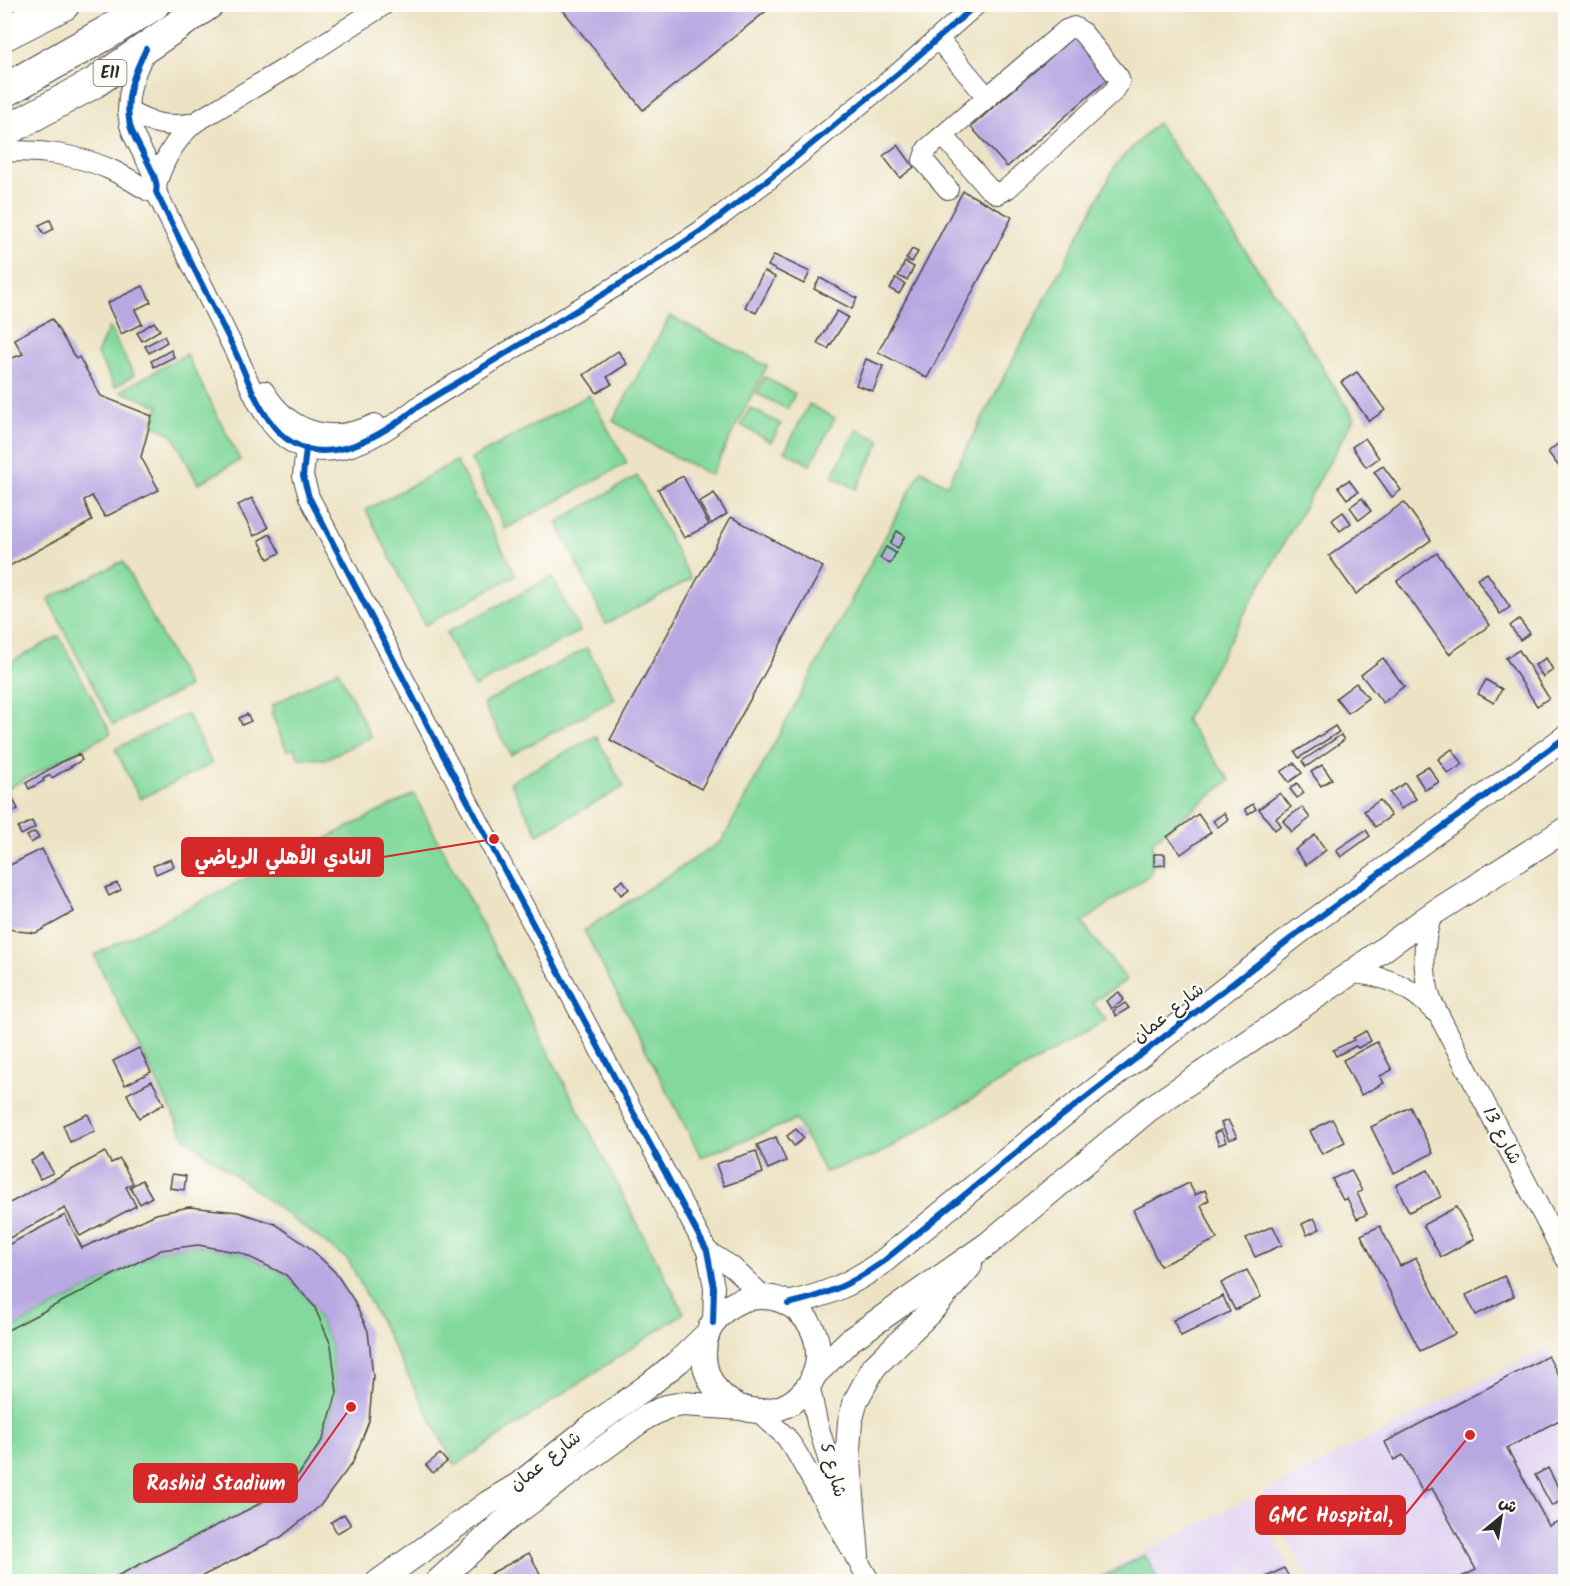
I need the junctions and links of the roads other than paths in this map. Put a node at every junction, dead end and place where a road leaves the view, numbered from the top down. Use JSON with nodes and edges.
{"nodes":[{"id":1,"x":63,"y":4,"type":"edge"},
{"id":2,"x":153,"y":4,"type":"edge"},
{"id":3,"x":209,"y":4,"type":"edge"},
{"id":4,"x":385,"y":4,"type":"edge"},
{"id":5,"x":977,"y":4,"type":"edge"},
{"id":6,"x":4,"y":34,"type":"edge"},
{"id":7,"x":939,"y":40,"type":"junction"},
{"id":8,"x":146,"y":49,"type":"junction"},
{"id":9,"x":4,"y":91,"type":"edge"},
{"id":10,"x":987,"y":97,"type":"junction"},
{"id":11,"x":128,"y":111,"type":"junction"},
{"id":12,"x":194,"y":123,"type":"junction"},
{"id":13,"x":4,"y":132,"type":"edge"},
{"id":14,"x":944,"y":135,"type":"junction"},
{"id":15,"x":4,"y":152,"type":"edge"},
{"id":16,"x":156,"y":187,"type":"junction"},
{"id":17,"x":948,"y":189,"type":"dead end"},
{"id":18,"x":239,"y":358,"type":"junction"},
{"id":19,"x":419,"y":406,"type":"junction"},
{"id":20,"x":306,"y":448,"type":"junction"},
{"id":21,"x":1566,"y":737,"type":"edge"},
{"id":22,"x":1566,"y":829,"type":"edge"},
{"id":23,"x":1432,"y":914,"type":"junction"},
{"id":24,"x":1351,"y":973,"type":"junction"},
{"id":25,"x":1436,"y":1012,"type":"junction"},
{"id":26,"x":988,"y":1244,"type":"junction"},
{"id":27,"x":707,"y":1251,"type":"junction"},
{"id":28,"x":1566,"y":1259,"type":"edge"},
{"id":29,"x":764,"y":1297,"type":"junction"},
{"id":30,"x":788,"y":1304,"type":"junction"},
{"id":31,"x":710,"y":1328,"type":"junction"},
{"id":32,"x":811,"y":1380,"type":"junction"},
{"id":33,"x":751,"y":1409,"type":"junction"},
{"id":34,"x":857,"y":1556,"type":"junction"},
{"id":35,"x":378,"y":1581,"type":"edge"},
{"id":36,"x":437,"y":1581,"type":"edge"},
{"id":37,"x":870,"y":1581,"type":"edge"}],
"edges":[{"from":1,"to":6,"type":"highway"},
{"from":2,"to":9,"type":"highway"},
{"from":3,"to":8,"type":"main road","number":"E11"},
{"from":4,"to":12,"type":"street"},
{"from":5,"to":7,"type":"street"},
{"from":7,"to":10,"type":"street"},
{"from":7,"to":19,"type":"street"},
{"from":8,"to":11,"type":"street"},
{"from":8,"to":13,"type":"main road","number":"E11"},
{"from":10,"to":14,"type":"street"},
{"from":10,"to":14,"type":"street"},
{"from":11,"to":12,"type":"street"},
{"from":11,"to":16,"type":"street"},
{"from":12,"to":16,"type":"street"},
{"from":14,"to":17,"type":"street"},
{"from":15,"to":16,"type":"street"},
{"from":16,"to":18,"type":"street"},
{"from":18,"to":19,"type":"street"},
{"from":18,"to":20,"type":"street"},
{"from":19,"to":20,"type":"street"},
{"from":20,"to":27,"type":"street"},
{"from":21,"to":30,"type":"street","name":"شارع عمان"},
{"from":22,"to":23,"type":"street"},
{"from":23,"to":24,"type":"street"},
{"from":23,"to":25,"type":"street","name":"شارع 13"},
{"from":24,"to":25,"type":"street","name":"شارع 13"},
{"from":24,"to":26,"type":"street"},
{"from":25,"to":28,"type":"street","name":"شارع 13"},
{"from":26,"to":32,"type":"street"},
{"from":26,"to":34,"type":"street"},
{"from":27,"to":29,"type":"street"},
{"from":27,"to":31,"type":"street"},
{"from":29,"to":30,"type":"street"},
{"from":29,"to":31,"type":"street"},
{"from":30,"to":32,"type":"street"},
{"from":31,"to":33,"type":"street"},
{"from":31,"to":35,"type":"street","name":"شارع عمان"},
{"from":32,"to":33,"type":"street"},
{"from":32,"to":34,"type":"street","name":"شارع 5"},
{"from":33,"to":34,"type":"street","name":"شارع 5"},
{"from":33,"to":36,"type":"street","name":"شارع عمان"},
{"from":34,"to":37,"type":"street","name":"شارع 5"}]}
